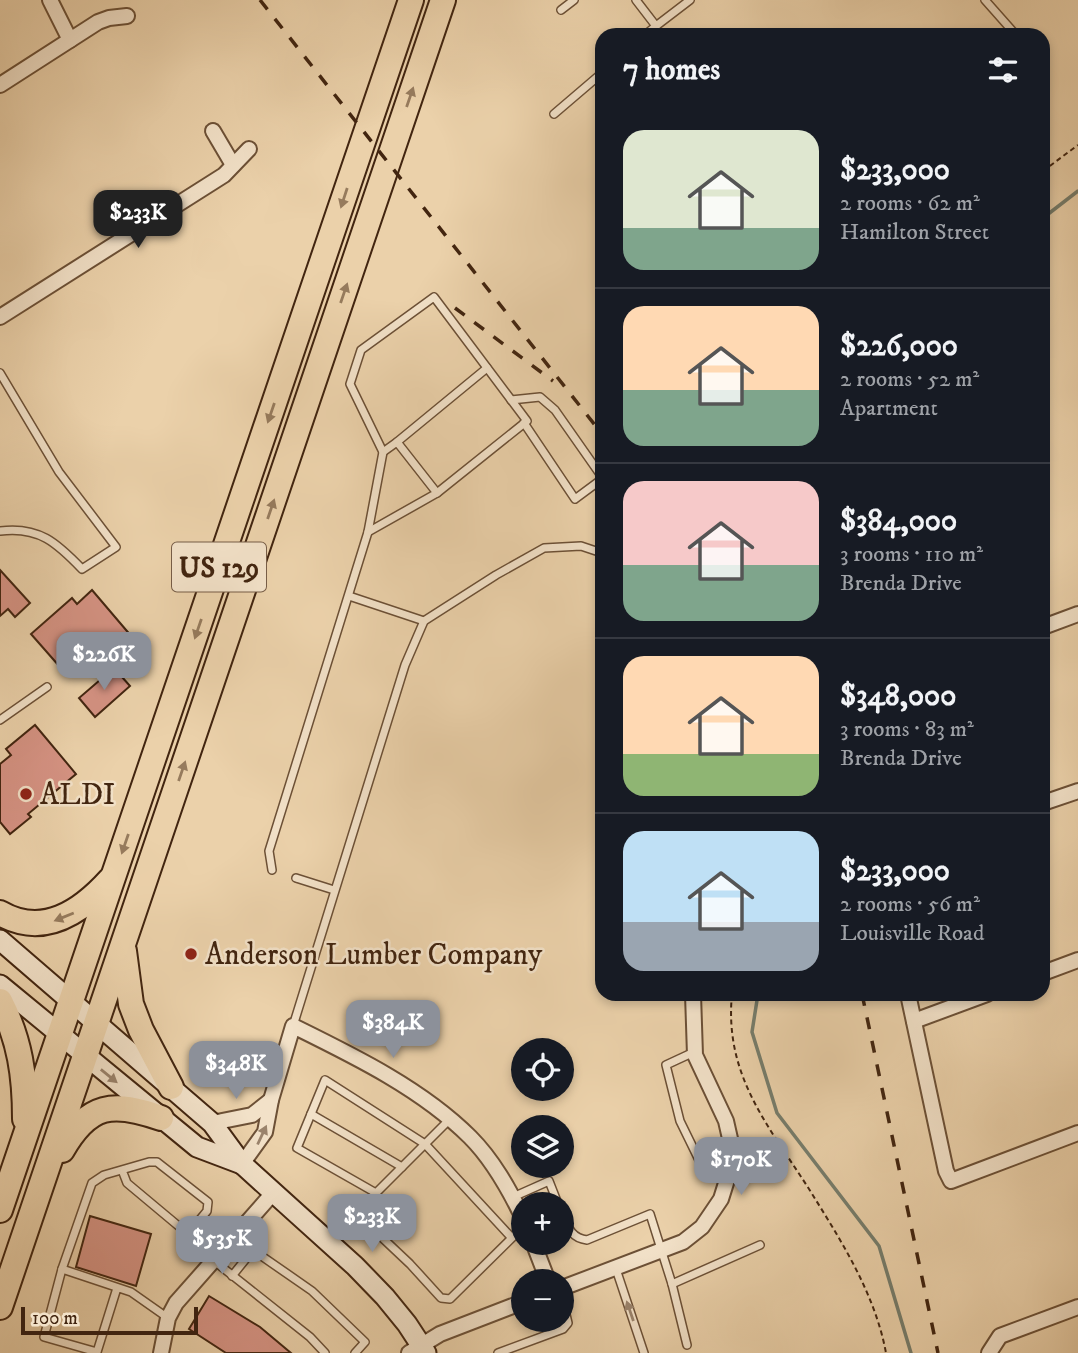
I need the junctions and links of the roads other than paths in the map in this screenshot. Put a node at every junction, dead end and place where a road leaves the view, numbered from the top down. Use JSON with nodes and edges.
{"nodes":[{"id":1,"x":50,"y":0,"type":"edge"},
{"id":2,"x":411,"y":0,"type":"edge"},
{"id":3,"x":443,"y":0,"type":"edge"},
{"id":4,"x":574,"y":0,"type":"edge"},
{"id":5,"x":636,"y":0,"type":"edge"},
{"id":6,"x":690,"y":0,"type":"edge"},
{"id":7,"x":985,"y":0,"type":"edge"},
{"id":8,"x":561,"y":10,"type":"dead end"},
{"id":9,"x":127,"y":16,"type":"dead end"},
{"id":10,"x":656,"y":26,"type":"junction"},
{"id":11,"x":654,"y":28,"type":"edge"},
{"id":12,"x":1010,"y":28,"type":"edge"},
{"id":13,"x":70,"y":40,"type":"junction"},
{"id":14,"x":595,"y":79,"type":"edge"},
{"id":15,"x":0,"y":85,"type":"edge"},
{"id":16,"x":554,"y":114,"type":"dead end"},
{"id":17,"x":213,"y":131,"type":"dead end"},
{"id":18,"x":249,"y":149,"type":"dead end"},
{"id":19,"x":233,"y":165,"type":"junction"},
{"id":20,"x":0,"y":317,"type":"edge"},
{"id":21,"x":487,"y":369,"type":"junction"},
{"id":22,"x":0,"y":373,"type":"edge"},
{"id":23,"x":511,"y":400,"type":"junction"},
{"id":24,"x":524,"y":423,"type":"junction"},
{"id":25,"x":397,"y":442,"type":"junction"},
{"id":26,"x":383,"y":452,"type":"junction"},
{"id":27,"x":595,"y":468,"type":"edge"},
{"id":28,"x":595,"y":483,"type":"edge"},
{"id":29,"x":437,"y":493,"type":"junction"},
{"id":30,"x":0,"y":531,"type":"edge"},
{"id":31,"x":368,"y":532,"type":"junction"},
{"id":32,"x":595,"y":551,"type":"edge"},
{"id":33,"x":349,"y":596,"type":"junction"},
{"id":34,"x":1078,"y":614,"type":"edge"},
{"id":35,"x":424,"y":621,"type":"junction"},
{"id":36,"x":1050,"y":624,"type":"edge"},
{"id":37,"x":47,"y":687,"type":"dead end"},
{"id":38,"x":0,"y":720,"type":"edge"},
{"id":39,"x":1078,"y":791,"type":"edge"},
{"id":40,"x":1050,"y":801,"type":"edge"},
{"id":41,"x":272,"y":870,"type":"dead end"},
{"id":42,"x":115,"y":874,"type":"junction"},
{"id":43,"x":296,"y":878,"type":"dead end"},
{"id":44,"x":334,"y":890,"type":"junction"},
{"id":45,"x":0,"y":913,"type":"edge"},
{"id":46,"x":0,"y":940,"type":"edge"},
{"id":47,"x":124,"y":943,"type":"junction"},
{"id":48,"x":1078,"y":960,"type":"edge"},
{"id":49,"x":1050,"y":970,"type":"edge"},
{"id":50,"x":0,"y":985,"type":"edge"},
{"id":51,"x":71,"y":1000,"type":"junction"},
{"id":52,"x":0,"y":1001,"type":"edge"},
{"id":53,"x":693,"y":1001,"type":"edge"},
{"id":54,"x":910,"y":1001,"type":"edge"},
{"id":55,"x":969,"y":1001,"type":"edge"},
{"id":56,"x":96,"y":1020,"type":"junction"},
{"id":57,"x":914,"y":1021,"type":"junction"},
{"id":58,"x":293,"y":1026,"type":"junction"},
{"id":59,"x":60,"y":1035,"type":"junction"},
{"id":60,"x":695,"y":1052,"type":"junction"},
{"id":61,"x":84,"y":1055,"type":"junction"},
{"id":62,"x":171,"y":1087,"type":"junction"},
{"id":63,"x":271,"y":1100,"type":"junction"},
{"id":64,"x":311,"y":1114,"type":"junction"},
{"id":65,"x":161,"y":1118,"type":"junction"},
{"id":66,"x":450,"y":1119,"type":"junction"},
{"id":67,"x":212,"y":1123,"type":"junction"},
{"id":68,"x":1078,"y":1133,"type":"edge"},
{"id":69,"x":25,"y":1137,"type":"junction"},
{"id":70,"x":425,"y":1144,"type":"junction"},
{"id":71,"x":242,"y":1164,"type":"junction"},
{"id":72,"x":402,"y":1167,"type":"junction"},
{"id":73,"x":732,"y":1167,"type":"junction"},
{"id":74,"x":122,"y":1170,"type":"junction"},
{"id":75,"x":524,"y":1192,"type":"edge"},
{"id":76,"x":553,"y":1192,"type":"edge"},
{"id":77,"x":38,"y":1193,"type":"junction"},
{"id":78,"x":273,"y":1193,"type":"junction"},
{"id":79,"x":376,"y":1194,"type":"junction"},
{"id":80,"x":511,"y":1194,"type":"edge"},
{"id":81,"x":0,"y":1210,"type":"edge"},
{"id":82,"x":187,"y":1234,"type":"junction"},
{"id":83,"x":574,"y":1236,"type":"edge"},
{"id":84,"x":511,"y":1237,"type":"joint"},
{"id":85,"x":761,"y":1245,"type":"dead end"},
{"id":86,"x":662,"y":1252,"type":"junction"},
{"id":87,"x":213,"y":1260,"type":"junction"},
{"id":88,"x":62,"y":1269,"type":"junction"},
{"id":89,"x":616,"y":1269,"type":"junction"},
{"id":90,"x":232,"y":1276,"type":"junction"},
{"id":91,"x":574,"y":1284,"type":"edge"},
{"id":92,"x":672,"y":1284,"type":"junction"},
{"id":93,"x":117,"y":1288,"type":"junction"},
{"id":94,"x":0,"y":1307,"type":"edge"},
{"id":95,"x":511,"y":1307,"type":"edge"},
{"id":96,"x":1078,"y":1307,"type":"edge"},
{"id":97,"x":168,"y":1318,"type":"junction"},
{"id":98,"x":555,"y":1332,"type":"edge"},
{"id":99,"x":687,"y":1345,"type":"dead end"},
{"id":100,"x":419,"y":1350,"type":"edge"},
{"id":101,"x":990,"y":1350,"type":"edge"},
{"id":102,"x":161,"y":1353,"type":"edge"},
{"id":103,"x":325,"y":1353,"type":"edge"},
{"id":104,"x":355,"y":1353,"type":"edge"},
{"id":105,"x":498,"y":1353,"type":"edge"},
{"id":106,"x":644,"y":1353,"type":"edge"}],
"edges":[{"from":1,"to":13,"type":"street"},
{"from":2,"to":42,"type":"highway","number":"US 129","one_way":true},
{"from":47,"to":3,"type":"highway","number":"US 129","one_way":true},
{"from":4,"to":8,"type":"lane"},
{"from":5,"to":10,"type":"lane"},
{"from":6,"to":10,"type":"lane"},
{"from":7,"to":12,"type":"lane"},
{"from":9,"to":13,"type":"street"},
{"from":10,"to":11,"type":"lane"},
{"from":13,"to":15,"type":"street"},
{"from":14,"to":16,"type":"lane"},
{"from":17,"to":19,"type":"street"},
{"from":18,"to":19,"type":"street"},
{"from":19,"to":20,"type":"street"},
{"from":21,"to":23,"type":"lane"},
{"from":21,"to":25,"type":"lane"},
{"from":21,"to":26,"type":"lane"},
{"from":22,"to":30,"type":"lane"},
{"from":23,"to":24,"type":"lane"},
{"from":23,"to":27,"type":"lane"},
{"from":24,"to":28,"type":"lane"},
{"from":24,"to":29,"type":"lane"},
{"from":25,"to":26,"type":"lane"},
{"from":25,"to":29,"type":"lane"},
{"from":26,"to":31,"type":"lane"},
{"from":29,"to":31,"type":"lane"},
{"from":31,"to":33,"type":"lane"},
{"from":32,"to":35,"type":"lane"},
{"from":33,"to":35,"type":"lane"},
{"from":33,"to":41,"type":"lane"},
{"from":34,"to":36,"type":"street"},
{"from":35,"to":44,"type":"lane"},
{"from":37,"to":38,"type":"lane"},
{"from":39,"to":40,"type":"street"},
{"from":42,"to":45,"type":"highway","one_way":true},
{"from":42,"to":51,"type":"highway","number":"US 129"},
{"from":43,"to":44,"type":"lane"},
{"from":44,"to":58,"type":"lane"},
{"from":46,"to":51,"type":"main road"},
{"from":47,"to":56,"type":"highway","number":"US 129"},
{"from":47,"to":62,"type":"highway"},
{"from":48,"to":49,"type":"street"},
{"from":50,"to":59,"type":"main road"},
{"from":51,"to":56,"type":"main road"},
{"from":51,"to":59,"type":"highway","number":"US 129"},
{"from":52,"to":69,"type":"highway"},
{"from":53,"to":60,"type":"street"},
{"from":54,"to":57,"type":"street"},
{"from":55,"to":57,"type":"street"},
{"from":56,"to":61,"type":"highway","number":"US 129"},
{"from":56,"to":62,"type":"main road"},
{"from":57,"to":68,"type":"street"},
{"from":58,"to":63,"type":"street"},
{"from":58,"to":66,"type":"street"},
{"from":59,"to":61,"type":"main road"},
{"from":59,"to":69,"type":"highway","number":"US 129"},
{"from":60,"to":73,"type":"street"},
{"from":60,"to":73,"type":"lane"},
{"from":61,"to":65,"type":"main road","one_way":true},
{"from":61,"to":77,"type":"highway","number":"US 129"},
{"from":62,"to":67,"type":"main road"},
{"from":63,"to":67,"type":"street"},
{"from":71,"to":63,"type":"street","one_way":true},
{"from":64,"to":70,"type":"lane"},
{"from":64,"to":72,"type":"lane"},
{"from":64,"to":79,"type":"lane"},
{"from":65,"to":71,"type":"main road"},
{"from":65,"to":77,"type":"highway"},
{"from":66,"to":70,"type":"lane"},
{"from":66,"to":80,"type":"street"},
{"from":67,"to":71,"type":"main road"},
{"from":69,"to":81,"type":"highway","number":"US 129"},
{"from":70,"to":72,"type":"lane"},
{"from":70,"to":84,"type":"lane"},
{"from":71,"to":78,"type":"main road"},
{"from":72,"to":79,"type":"lane"},
{"from":73,"to":86,"type":"street"},
{"from":74,"to":82,"type":"lane"},
{"from":74,"to":82,"type":"lane"},
{"from":74,"to":88,"type":"lane"},
{"from":75,"to":76,"type":"lane"},
{"from":77,"to":94,"type":"highway","number":"US 129"},
{"from":78,"to":87,"type":"street"},
{"from":78,"to":100,"type":"main road"},
{"from":79,"to":84,"type":"lane"},
{"from":82,"to":87,"type":"lane"},
{"from":83,"to":86,"type":"lane"},
{"from":85,"to":92,"type":"lane"},
{"from":86,"to":89,"type":"street"},
{"from":86,"to":92,"type":"lane"},
{"from":87,"to":90,"type":"lane"},
{"from":87,"to":97,"type":"street"},
{"from":88,"to":93,"type":"lane"},
{"from":88,"to":93,"type":"lane"},
{"from":89,"to":91,"type":"street"},
{"from":106,"to":89,"type":"lane","one_way":true},
{"from":90,"to":103,"type":"lane"},
{"from":90,"to":104,"type":"lane"},
{"from":92,"to":99,"type":"lane"},
{"from":93,"to":97,"type":"lane"},
{"from":95,"to":100,"type":"street"},
{"from":96,"to":101,"type":"street"},
{"from":97,"to":102,"type":"street"},
{"from":98,"to":105,"type":"lane"}]}
